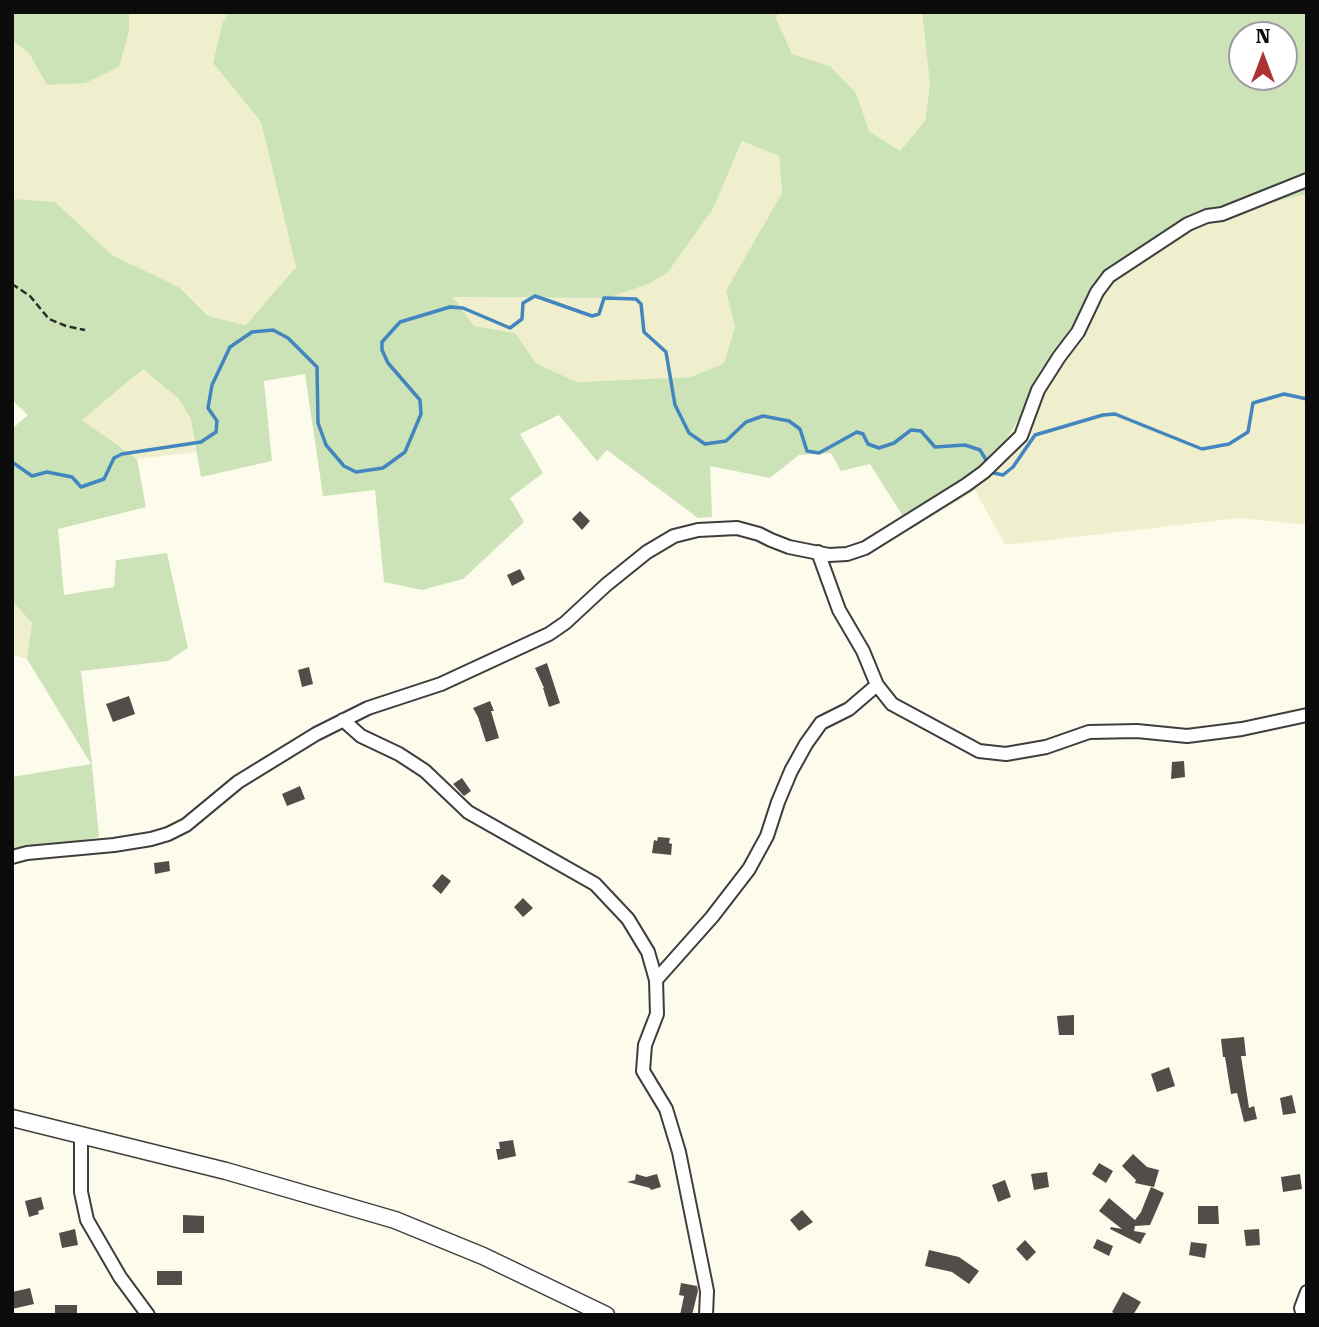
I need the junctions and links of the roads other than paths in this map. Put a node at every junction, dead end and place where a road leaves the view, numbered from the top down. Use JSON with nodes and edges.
{"nodes":[{"id":1,"x":1307,"y":180,"type":"edge"},
{"id":2,"x":818,"y":552,"type":"junction"},
{"id":3,"x":877,"y":685,"type":"junction"},
{"id":4,"x":1307,"y":715,"type":"edge"},
{"id":5,"x":342,"y":720,"type":"junction"},
{"id":6,"x":12,"y":857,"type":"edge"},
{"id":7,"x":656,"y":980,"type":"junction"},
{"id":8,"x":12,"y":1118,"type":"edge"},
{"id":9,"x":82,"y":1136,"type":"junction"},
{"id":10,"x":1307,"y":1292,"type":"edge"},
{"id":11,"x":148,"y":1315,"type":"edge"},
{"id":12,"x":606,"y":1315,"type":"edge"},
{"id":13,"x":706,"y":1315,"type":"edge"},
{"id":14,"x":1303,"y":1315,"type":"edge"}],
"edges":[{"from":1,"to":2,"type":"street"},
{"from":2,"to":3,"type":"street"},
{"from":2,"to":5,"type":"street"},
{"from":3,"to":4,"type":"street"},
{"from":3,"to":7,"type":"street"},
{"from":5,"to":6,"type":"street"},
{"from":5,"to":7,"type":"street"},
{"from":7,"to":13,"type":"street"},
{"from":8,"to":9,"type":"street"},
{"from":9,"to":11,"type":"street"},
{"from":9,"to":12,"type":"street"},
{"from":10,"to":14,"type":"street"}]}
